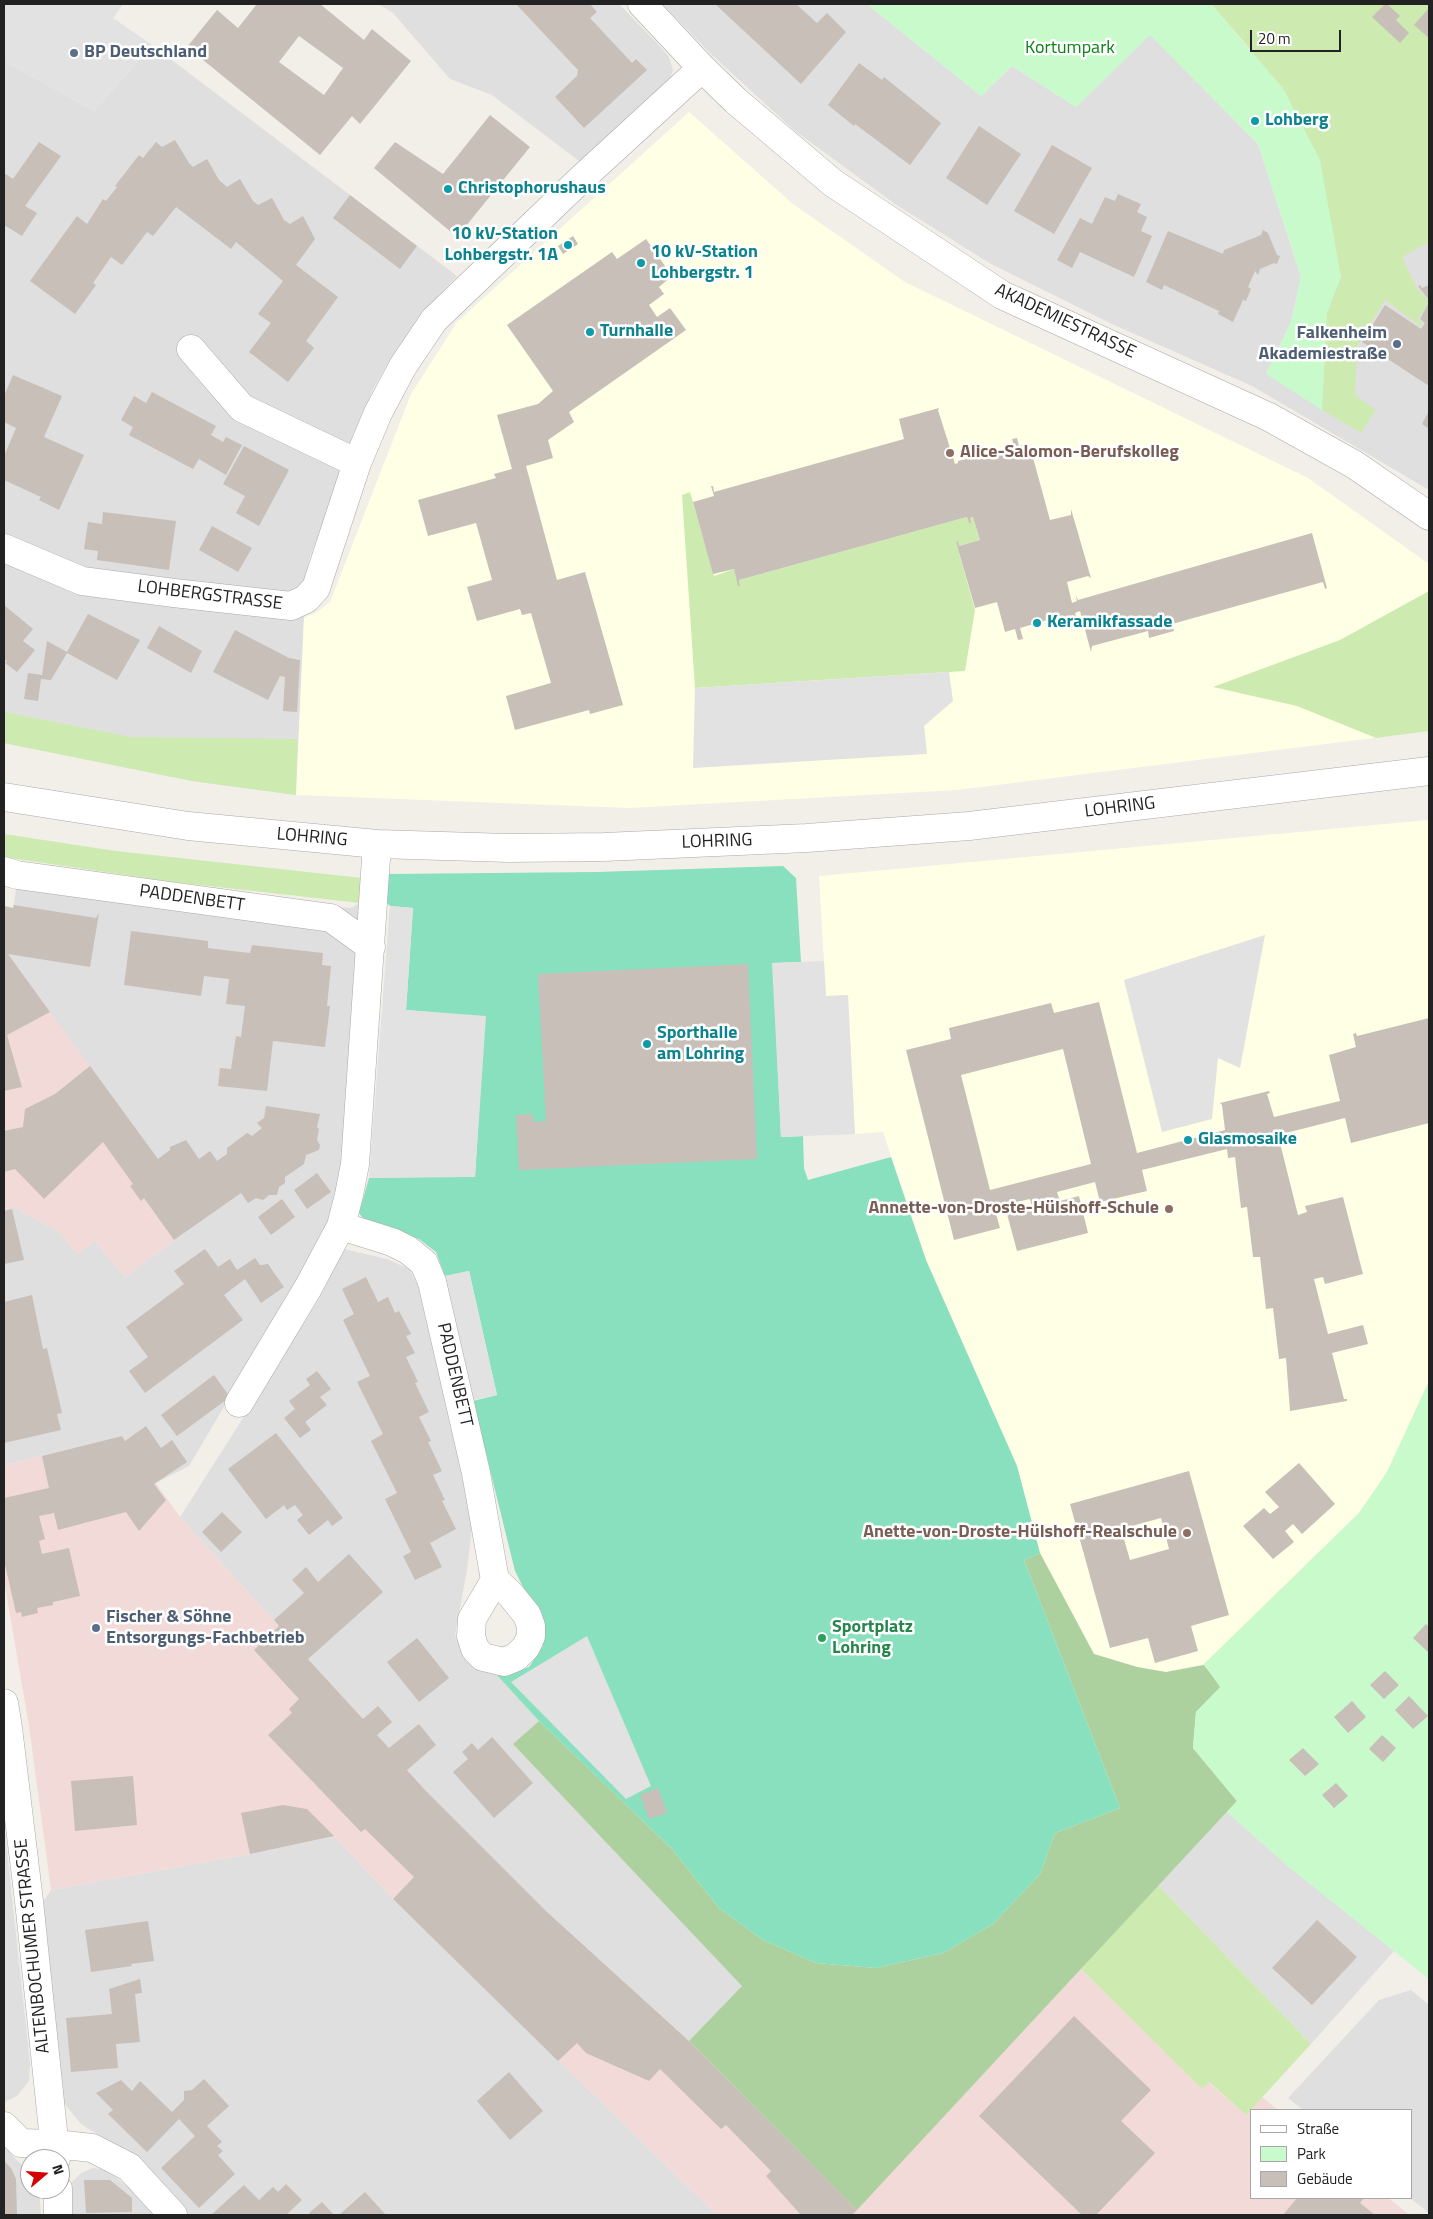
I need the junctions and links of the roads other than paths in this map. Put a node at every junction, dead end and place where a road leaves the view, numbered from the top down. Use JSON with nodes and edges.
{"nodes":[{"id":1,"x":642,"y":4,"type":"edge"},
{"id":2,"x":702,"y":68,"type":"junction"},
{"id":3,"x":192,"y":349,"type":"dead end"},
{"id":4,"x":357,"y":463,"type":"junction"},
{"id":5,"x":1429,"y":516,"type":"edge"},
{"id":6,"x":4,"y":548,"type":"edge"},
{"id":7,"x":1429,"y":771,"type":"edge"},
{"id":8,"x":4,"y":797,"type":"edge"},
{"id":9,"x":377,"y":844,"type":"junction"},
{"id":10,"x":4,"y":871,"type":"edge"},
{"id":11,"x":371,"y":947,"type":"junction"},
{"id":12,"x":341,"y":1226,"type":"junction"},
{"id":13,"x":239,"y":1403,"type":"dead end"},
{"id":14,"x":495,"y":1580,"type":"dead end"},
{"id":15,"x":4,"y":1703,"type":"edge"},
{"id":16,"x":4,"y":2126,"type":"edge"},
{"id":17,"x":47,"y":2149,"type":"edge"},
{"id":18,"x":56,"y":2149,"type":"edge"},
{"id":19,"x":70,"y":2150,"type":"edge"},
{"id":20,"x":58,"y":2199,"type":"edge"},
{"id":21,"x":58,"y":2215,"type":"edge"},
{"id":22,"x":173,"y":2215,"type":"edge"}],
"edges":[{"from":1,"to":2,"type":"street","name":"AKADEMIESTRASSE"},
{"from":2,"to":4,"type":"street","name":"LOHBERGSTRASSE"},
{"from":2,"to":5,"type":"street","name":"AKADEMIESTRASSE"},
{"from":3,"to":4,"type":"street"},
{"from":4,"to":6,"type":"street","name":"LOHBERGSTRASSE"},
{"from":7,"to":9,"type":"street","name":"LOHRING"},
{"from":8,"to":9,"type":"street","name":"LOHRING"},
{"from":9,"to":11,"type":"street"},
{"from":10,"to":11,"type":"street","name":"PADDENBETT"},
{"from":11,"to":12,"type":"street"},
{"from":12,"to":13,"type":"street"},
{"from":12,"to":14,"type":"street","name":"PADDENBETT"},
{"from":15,"to":18,"type":"street","name":"ALTENBOCHUMER STRASSE"},
{"from":16,"to":17,"type":"street"},
{"from":19,"to":22,"type":"street"},
{"from":20,"to":21,"type":"street"}]}
